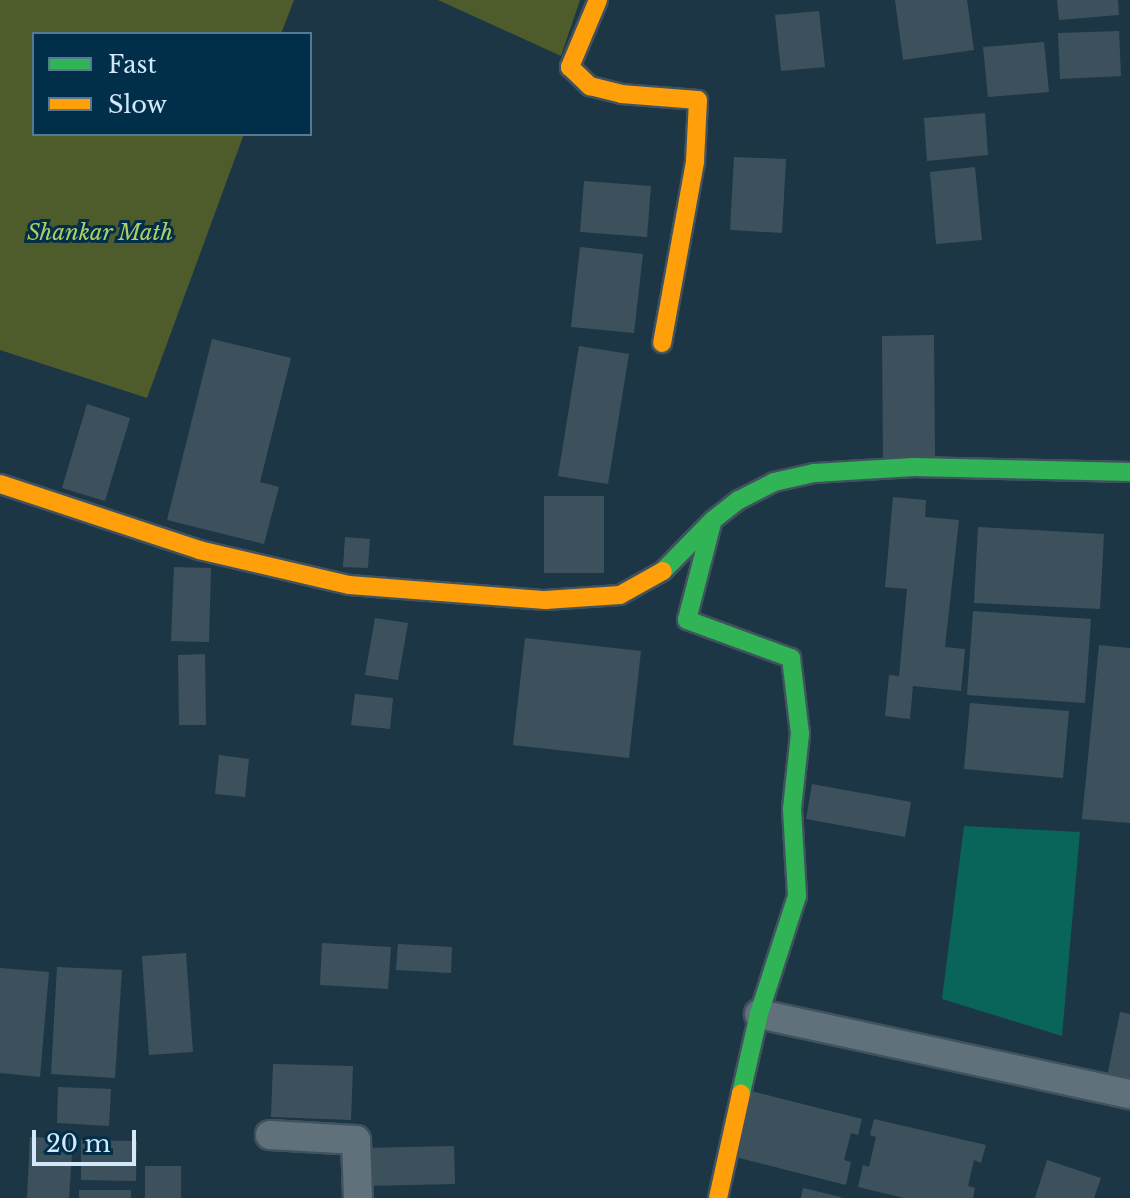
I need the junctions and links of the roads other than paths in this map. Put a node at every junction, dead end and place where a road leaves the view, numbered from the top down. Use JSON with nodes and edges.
{"nodes":[{"id":1,"x":598,"y":0,"type":"edge"},
{"id":2,"x":662,"y":343,"type":"dead end"},
{"id":3,"x":1130,"y":472,"type":"edge"},
{"id":4,"x":0,"y":484,"type":"edge"},
{"id":5,"x":713,"y":520,"type":"junction"},
{"id":6,"x":759,"y":1014,"type":"junction"},
{"id":7,"x":1130,"y":1094,"type":"edge"},
{"id":8,"x":270,"y":1135,"type":"dead end"},
{"id":9,"x":358,"y":1198,"type":"edge"},
{"id":10,"x":718,"y":1198,"type":"edge"}],
"edges":[{"from":1,"to":2,"type":"street"},
{"from":3,"to":5,"type":"street"},
{"from":4,"to":5,"type":"street"},
{"from":5,"to":6,"type":"street"},
{"from":6,"to":7,"type":"street"},
{"from":6,"to":10,"type":"street"},
{"from":8,"to":9,"type":"street"}]}
